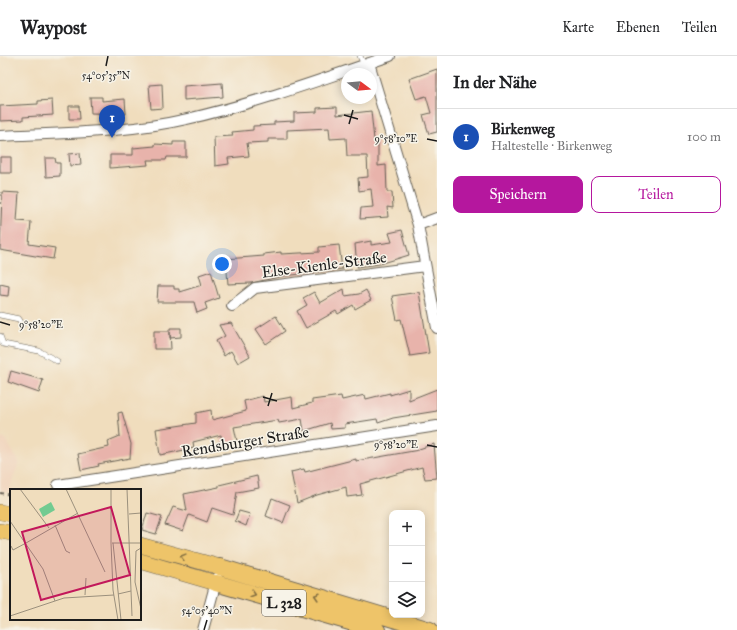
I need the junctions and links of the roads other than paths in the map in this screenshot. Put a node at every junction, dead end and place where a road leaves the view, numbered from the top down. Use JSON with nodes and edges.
{"nodes":[{"id":1,"x":390,"y":56,"type":"edge"},
{"id":2,"x":364,"y":62,"type":"edge"},
{"id":3,"x":0,"y":136,"type":"edge"},
{"id":4,"x":437,"y":218,"type":"edge"},
{"id":5,"x":418,"y":225,"type":"junction"},
{"id":6,"x":425,"y":266,"type":"junction"},
{"id":7,"x":232,"y":306,"type":"dead end"},
{"id":8,"x":0,"y":315,"type":"edge"},
{"id":9,"x":22,"y":324,"type":"dead end"},
{"id":10,"x":437,"y":328,"type":"edge"},
{"id":11,"x":0,"y":336,"type":"edge"},
{"id":12,"x":57,"y":361,"type":"dead end"},
{"id":13,"x":437,"y":426,"type":"edge"},
{"id":14,"x":58,"y":485,"type":"dead end"},
{"id":15,"x":0,"y":512,"type":"edge"},
{"id":16,"x":10,"y":514,"type":"edge"},
{"id":17,"x":0,"y":532,"type":"edge"},
{"id":18,"x":10,"y":533,"type":"edge"},
{"id":19,"x":141,"y":545,"type":"edge"},
{"id":20,"x":141,"y":561,"type":"edge"},
{"id":21,"x":220,"y":567,"type":"junction"},
{"id":22,"x":216,"y":583,"type":"junction"},
{"id":23,"x":203,"y":630,"type":"edge"},
{"id":24,"x":377,"y":630,"type":"edge"},
{"id":25,"x":430,"y":630,"type":"edge"}],
"edges":[{"from":1,"to":2,"type":"street"},
{"from":2,"to":3,"type":"street"},
{"from":2,"to":5,"type":"street"},
{"from":4,"to":5,"type":"street"},
{"from":5,"to":6,"type":"street"},
{"from":6,"to":7,"type":"street","name":"Else-Kienle-Straße"},
{"from":6,"to":10,"type":"street"},
{"from":8,"to":9,"type":"lane"},
{"from":11,"to":12,"type":"lane"},
{"from":13,"to":14,"type":"street","name":"Rendsburger Straße"},
{"from":15,"to":16,"type":"main road"},
{"from":17,"to":18,"type":"main road"},
{"from":21,"to":19,"type":"main road","number":"L 328","one_way":true},
{"from":20,"to":22,"type":"main road","number":"L 328"},
{"from":21,"to":22,"type":"street"},
{"from":25,"to":21,"type":"highway","number":"L 328","one_way":true},
{"from":22,"to":23,"type":"street"},
{"from":22,"to":24,"type":"highway","number":"L 328","one_way":true}]}
